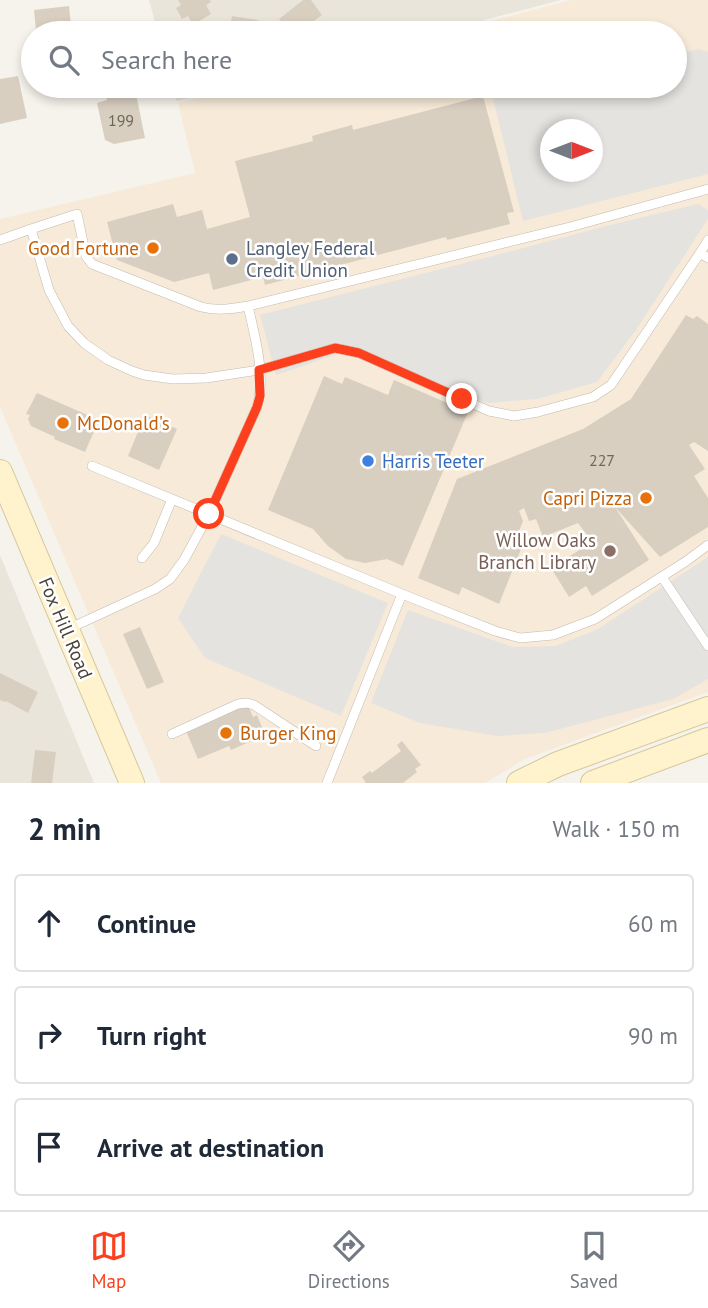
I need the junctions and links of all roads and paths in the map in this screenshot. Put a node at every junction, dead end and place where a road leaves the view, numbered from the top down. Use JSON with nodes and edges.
{"nodes":[{"id":1,"x":708,"y":189,"type":"edge"},
{"id":2,"x":31,"y":229,"type":"junction"},
{"id":3,"x":0,"y":240,"type":"edge"},
{"id":4,"x":708,"y":240,"type":"edge"},
{"id":5,"x":704,"y":255,"type":"edge"},
{"id":6,"x":248,"y":306,"type":"junction"},
{"id":7,"x":259,"y":370,"type":"junction"},
{"id":8,"x":92,"y":466,"type":"dead end"},
{"id":9,"x":0,"y":472,"type":"edge"},
{"id":10,"x":172,"y":499,"type":"junction"},
{"id":11,"x":209,"y":514,"type":"junction"},
{"id":12,"x":708,"y":545,"type":"edge"},
{"id":13,"x":142,"y":558,"type":"dead end"},
{"id":14,"x":662,"y":577,"type":"junction"},
{"id":15,"x":402,"y":594,"type":"junction"},
{"id":16,"x":66,"y":629,"type":"junction"},
{"id":17,"x":708,"y":646,"type":"edge"},
{"id":18,"x":708,"y":709,"type":"edge"},
{"id":19,"x":172,"y":734,"type":"dead end"},
{"id":20,"x":708,"y":740,"type":"edge"},
{"id":21,"x":316,"y":747,"type":"dead end"},
{"id":22,"x":132,"y":783,"type":"edge"},
{"id":23,"x":327,"y":783,"type":"edge"},
{"id":24,"x":519,"y":783,"type":"edge"},
{"id":25,"x":593,"y":783,"type":"edge"}],
"edges":[{"from":1,"to":6,"type":"lane"},
{"from":2,"to":3,"type":"lane"},
{"from":2,"to":6,"type":"lane"},
{"from":2,"to":7,"type":"lane"},
{"from":4,"to":5,"type":"lane"},
{"from":5,"to":7,"type":"lane"},
{"from":6,"to":7,"type":"lane"},
{"from":7,"to":11,"type":"lane"},
{"from":8,"to":10,"type":"lane"},
{"from":9,"to":16,"type":"main road","name":"Fox Hill Road"},
{"from":10,"to":11,"type":"lane"},
{"from":10,"to":13,"type":"lane"},
{"from":11,"to":15,"type":"lane"},
{"from":11,"to":16,"type":"lane"},
{"from":12,"to":14,"type":"lane"},
{"from":14,"to":15,"type":"lane"},
{"from":14,"to":17,"type":"lane"},
{"from":15,"to":23,"type":"lane"},
{"from":16,"to":22,"type":"main road","name":"Fox Hill Road"},
{"from":18,"to":24,"type":"main road"},
{"from":19,"to":21,"type":"lane"},
{"from":20,"to":25,"type":"main road"}]}
